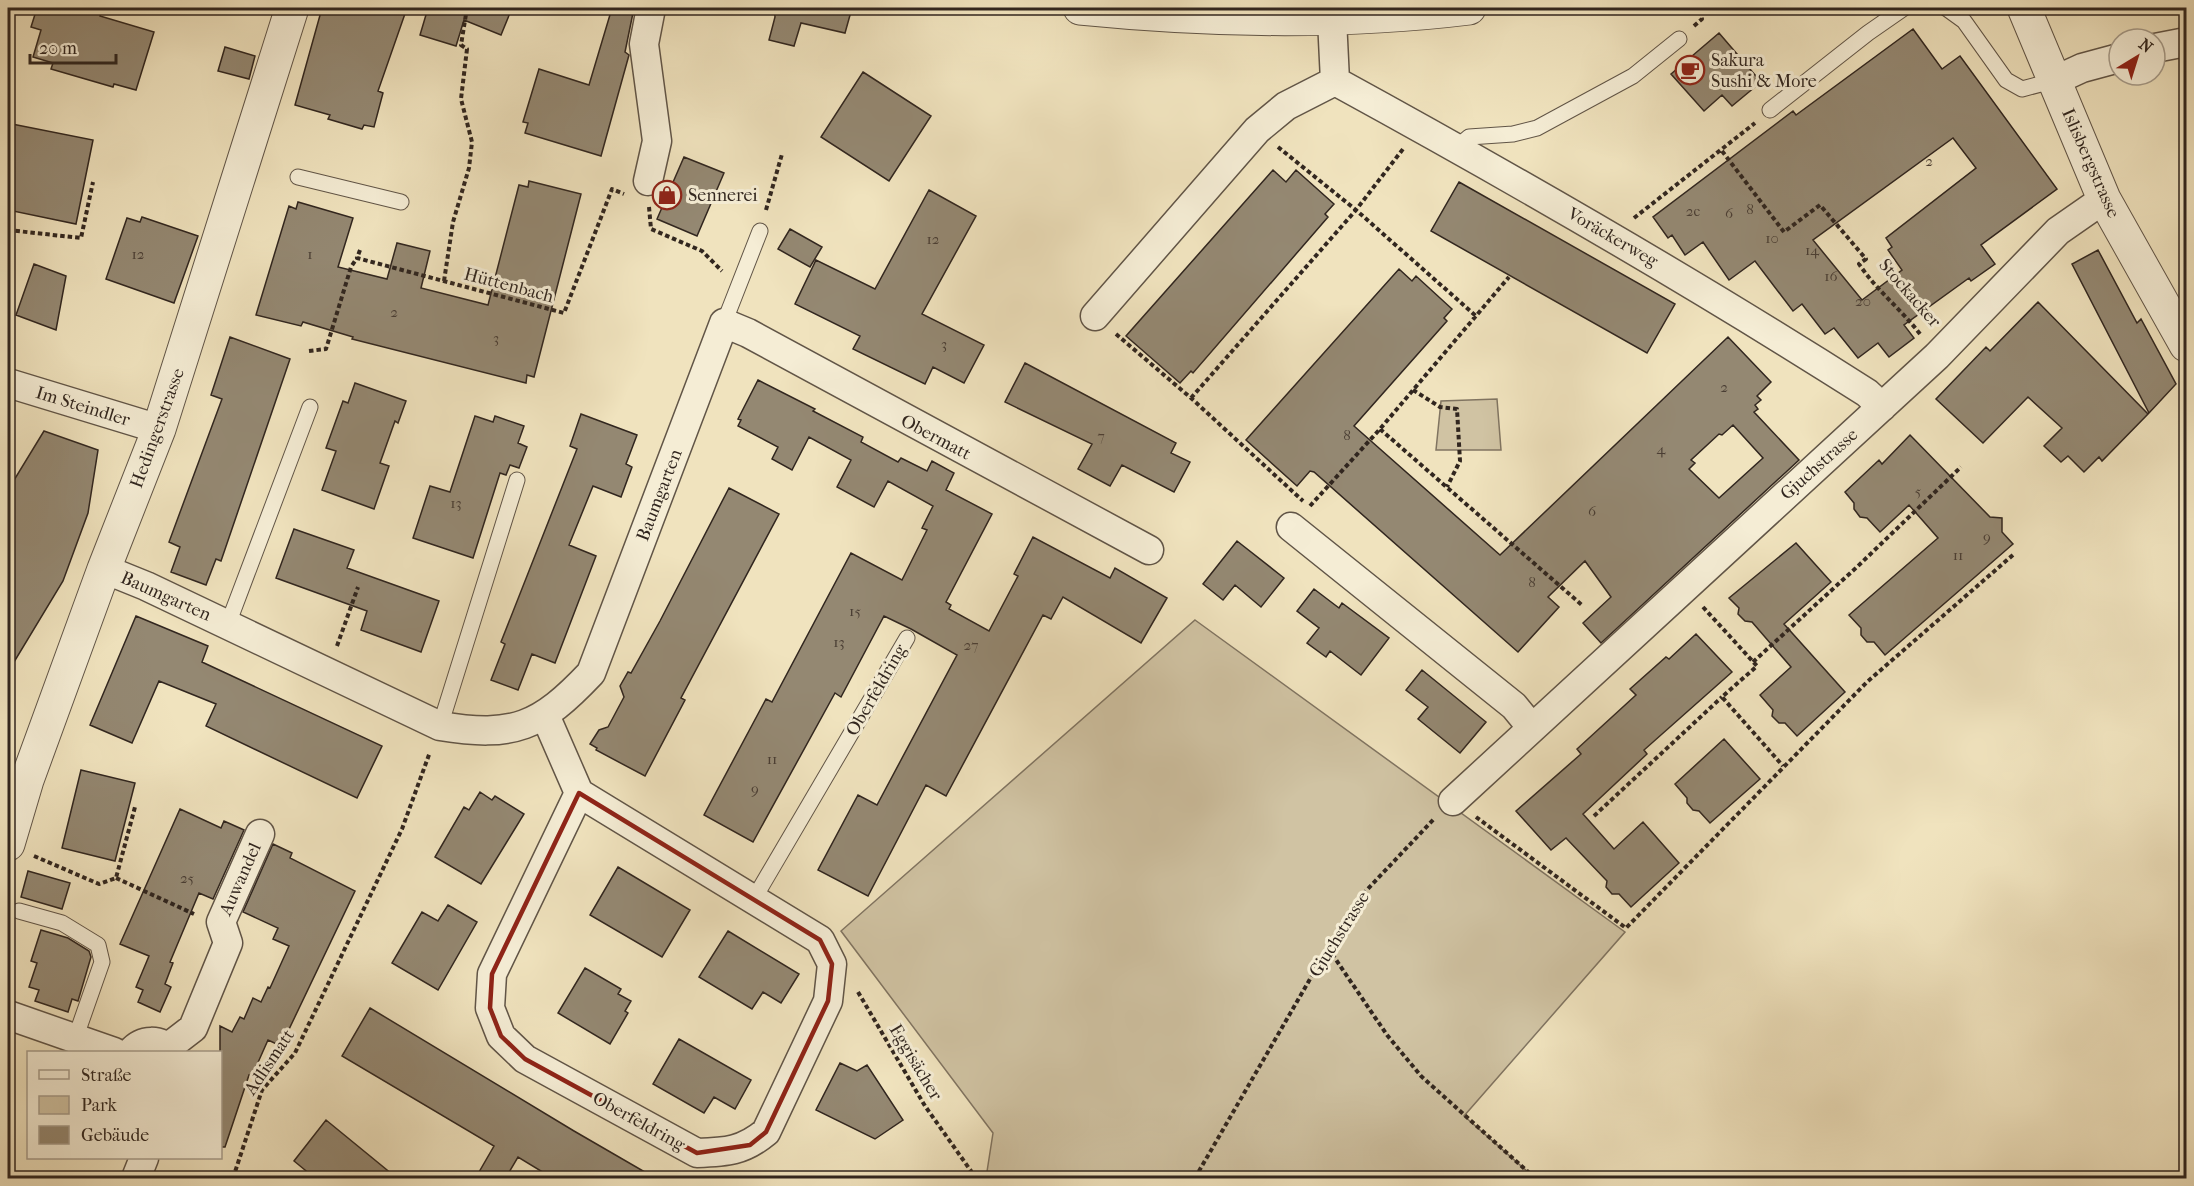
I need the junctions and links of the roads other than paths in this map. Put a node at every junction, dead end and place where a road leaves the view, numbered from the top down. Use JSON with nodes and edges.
{"nodes":[{"id":1,"x":292,"y":8,"type":"edge"},
{"id":2,"x":651,"y":8,"type":"edge"},
{"id":3,"x":1080,"y":8,"type":"edge"},
{"id":4,"x":1469,"y":8,"type":"edge"},
{"id":5,"x":1904,"y":8,"type":"edge"},
{"id":6,"x":1946,"y":8,"type":"edge"},
{"id":7,"x":2024,"y":8,"type":"edge"},
{"id":8,"x":1332,"y":19,"type":"junction"},
{"id":9,"x":1679,"y":39,"type":"dead end"},
{"id":10,"x":2187,"y":42,"type":"edge"},
{"id":11,"x":2167,"y":46,"type":"edge"},
{"id":12,"x":2107,"y":61,"type":"edge"},
{"id":13,"x":2056,"y":80,"type":"junction"},
{"id":14,"x":1335,"y":81,"type":"junction"},
{"id":15,"x":1770,"y":110,"type":"dead end"},
{"id":16,"x":1456,"y":148,"type":"junction"},
{"id":17,"x":298,"y":177,"type":"dead end"},
{"id":18,"x":642,"y":196,"type":"road end"},
{"id":19,"x":2104,"y":199,"type":"junction"},
{"id":20,"x":401,"y":202,"type":"dead end"},
{"id":21,"x":760,"y":231,"type":"road end"},
{"id":22,"x":1095,"y":316,"type":"road end"},
{"id":23,"x":724,"y":323,"type":"junction"},
{"id":24,"x":2187,"y":345,"type":"edge"},
{"id":25,"x":8,"y":383,"type":"edge"},
{"id":26,"x":310,"y":407,"type":"dead end"},
{"id":27,"x":1881,"y":407,"type":"junction"},
{"id":28,"x":159,"y":429,"type":"junction"},
{"id":29,"x":517,"y":480,"type":"dead end"},
{"id":30,"x":1300,"y":517,"type":"road end"},
{"id":31,"x":1149,"y":550,"type":"dead end"},
{"id":32,"x":104,"y":569,"type":"junction"},
{"id":33,"x":228,"y":624,"type":"junction"},
{"id":34,"x":906,"y":638,"type":"dead end"},
{"id":35,"x":545,"y":716,"type":"junction"},
{"id":36,"x":1532,"y":728,"type":"junction"},
{"id":37,"x":436,"y":737,"type":"junction"},
{"id":38,"x":579,"y":793,"type":"junction"},
{"id":39,"x":1454,"y":801,"type":"road end"},
{"id":40,"x":260,"y":834,"type":"dead end"},
{"id":41,"x":16,"y":848,"type":"edge"},
{"id":42,"x":755,"y":897,"type":"junction"},
{"id":43,"x":19,"y":911,"type":"dead end"},
{"id":44,"x":8,"y":1016,"type":"edge"},
{"id":45,"x":75,"y":1040,"type":"junction"},
{"id":46,"x":169,"y":1050,"type":"edge"},
{"id":47,"x":108,"y":1051,"type":"edge"},
{"id":48,"x":134,"y":1051,"type":"edge"},
{"id":49,"x":144,"y":1159,"type":"edge"},
{"id":50,"x":136,"y":1179,"type":"edge"}],
"edges":[{"from":1,"to":28,"type":"street","name":"Hedingerstrasse"},
{"from":2,"to":18,"type":"street"},
{"from":3,"to":8,"type":"street"},
{"from":4,"to":8,"type":"street"},
{"from":5,"to":15,"type":"lane"},
{"from":6,"to":13,"type":"lane"},
{"from":7,"to":13,"type":"street","name":"Islisbergstrasse"},
{"from":8,"to":14,"type":"street"},
{"from":9,"to":16,"type":"lane"},
{"from":10,"to":11,"type":"street"},
{"from":12,"to":13,"type":"street"},
{"from":13,"to":19,"type":"street","name":"Islisbergstrasse"},
{"from":14,"to":16,"type":"street","name":"Voräckerweg"},
{"from":14,"to":22,"type":"street"},
{"from":16,"to":27,"type":"street","name":"Voräckerweg"},
{"from":17,"to":20,"type":"lane"},
{"from":19,"to":24,"type":"street","name":"Islisbergstrasse"},
{"from":19,"to":27,"type":"street","name":"Gjuchstrasse"},
{"from":21,"to":23,"type":"lane","name":"Baumgarten"},
{"from":23,"to":31,"type":"street","name":"Obermatt"},
{"from":23,"to":35,"type":"street","name":"Baumgarten"},
{"from":25,"to":28,"type":"street","name":"Im Steindler"},
{"from":26,"to":33,"type":"lane","name":"Baumgarten"},
{"from":27,"to":36,"type":"street","name":"Gjuchstrasse"},
{"from":28,"to":32,"type":"street","name":"Hedingerstrasse"},
{"from":29,"to":37,"type":"lane"},
{"from":30,"to":36,"type":"street"},
{"from":32,"to":33,"type":"street","name":"Baumgarten"},
{"from":32,"to":41,"type":"street","name":"Hedingerstrasse"},
{"from":33,"to":37,"type":"street","name":"Baumgarten"},
{"from":34,"to":42,"type":"lane","name":"Oberfeldring"},
{"from":35,"to":37,"type":"street","name":"Baumgarten"},
{"from":35,"to":38,"type":"street"},
{"from":36,"to":39,"type":"street","name":"Gjuchstrasse"},
{"from":38,"to":42,"type":"street"},
{"from":38,"to":42,"type":"street","name":"Oberfeldring"},
{"from":40,"to":46,"type":"street","name":"Auwandel"},
{"from":43,"to":45,"type":"lane"},
{"from":44,"to":45,"type":"street"},
{"from":45,"to":47,"type":"street"},
{"from":46,"to":48,"type":"street"},
{"from":49,"to":50,"type":"street"}]}
